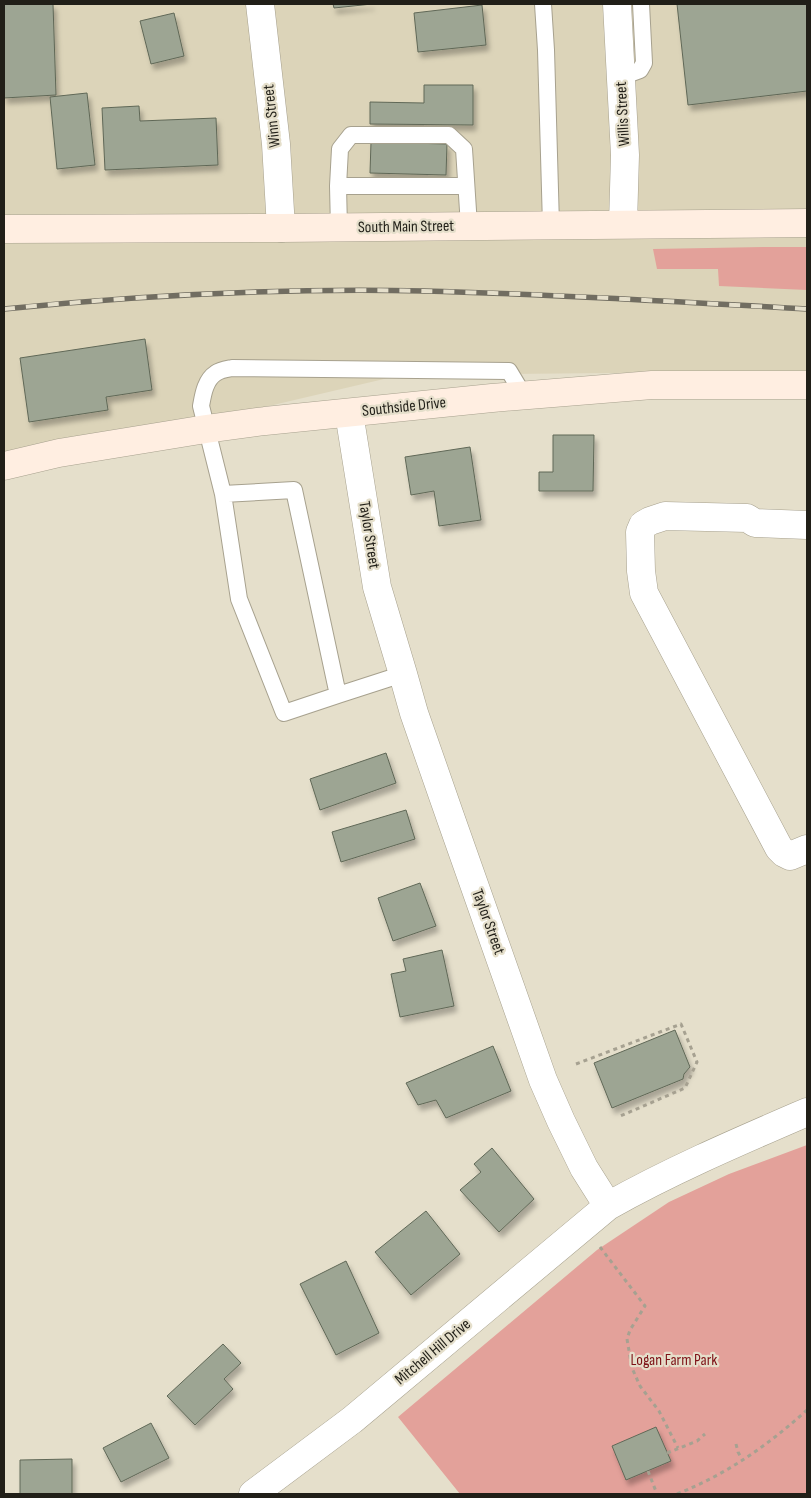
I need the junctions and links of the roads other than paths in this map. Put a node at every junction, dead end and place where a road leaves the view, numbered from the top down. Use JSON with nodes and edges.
{"nodes":[{"id":1,"x":260,"y":4,"type":"edge"},
{"id":2,"x":543,"y":4,"type":"edge"},
{"id":3,"x":617,"y":4,"type":"edge"},
{"id":4,"x":641,"y":4,"type":"edge"},
{"id":5,"x":621,"y":77,"type":"junction"},
{"id":6,"x":338,"y":186,"type":"junction"},
{"id":7,"x":466,"y":186,"type":"junction"},
{"id":8,"x":807,"y":223,"type":"edge"},
{"id":9,"x":623,"y":224,"type":"junction"},
{"id":10,"x":551,"y":225,"type":"junction"},
{"id":11,"x":469,"y":226,"type":"junction"},
{"id":12,"x":281,"y":228,"type":"junction"},
{"id":13,"x":339,"y":228,"type":"junction"},
{"id":14,"x":4,"y":229,"type":"edge"},
{"id":15,"x":807,"y":385,"type":"edge"},
{"id":16,"x":524,"y":396,"type":"junction"},
{"id":17,"x":349,"y":413,"type":"junction"},
{"id":18,"x":206,"y":429,"type":"junction"},
{"id":19,"x":4,"y":466,"type":"edge"},
{"id":20,"x":223,"y":494,"type":"junction"},
{"id":21,"x":807,"y":525,"type":"edge"},
{"id":22,"x":403,"y":674,"type":"junction"},
{"id":23,"x":338,"y":695,"type":"junction"},
{"id":24,"x":807,"y":849,"type":"edge"},
{"id":25,"x":807,"y":1112,"type":"edge"},
{"id":26,"x":608,"y":1206,"type":"junction"},
{"id":27,"x":253,"y":1494,"type":"edge"}],
"edges":[{"from":1,"to":12,"type":"street","name":"Winn Street"},
{"from":2,"to":10,"type":"lane"},
{"from":3,"to":5,"type":"street","name":"Willis Street"},
{"from":4,"to":5,"type":"lane"},
{"from":5,"to":9,"type":"street","name":"Willis Street"},
{"from":6,"to":7,"type":"lane"},
{"from":6,"to":7,"type":"lane"},
{"from":6,"to":13,"type":"lane"},
{"from":7,"to":11,"type":"lane"},
{"from":8,"to":9,"type":"main road","name":"South Main Street"},
{"from":9,"to":10,"type":"main road","name":"South Main Street"},
{"from":10,"to":11,"type":"main road","name":"South Main Street"},
{"from":11,"to":13,"type":"main road","name":"South Main Street"},
{"from":12,"to":13,"type":"main road","name":"South Main Street"},
{"from":12,"to":14,"type":"main road","name":"South Main Street"},
{"from":15,"to":16,"type":"main road","name":"Southside Drive"},
{"from":16,"to":17,"type":"main road","name":"Southside Drive"},
{"from":16,"to":18,"type":"lane"},
{"from":17,"to":18,"type":"main road","name":"Southside Drive"},
{"from":17,"to":22,"type":"street","name":"Taylor Street"},
{"from":18,"to":19,"type":"main road","name":"Southside Drive"},
{"from":18,"to":20,"type":"lane"},
{"from":20,"to":23,"type":"lane"},
{"from":20,"to":23,"type":"lane"},
{"from":21,"to":24,"type":"street"},
{"from":22,"to":23,"type":"lane"},
{"from":22,"to":26,"type":"street","name":"Taylor Street"},
{"from":25,"to":26,"type":"street"},
{"from":26,"to":27,"type":"street","name":"Mitchell Hill Drive"}]}
